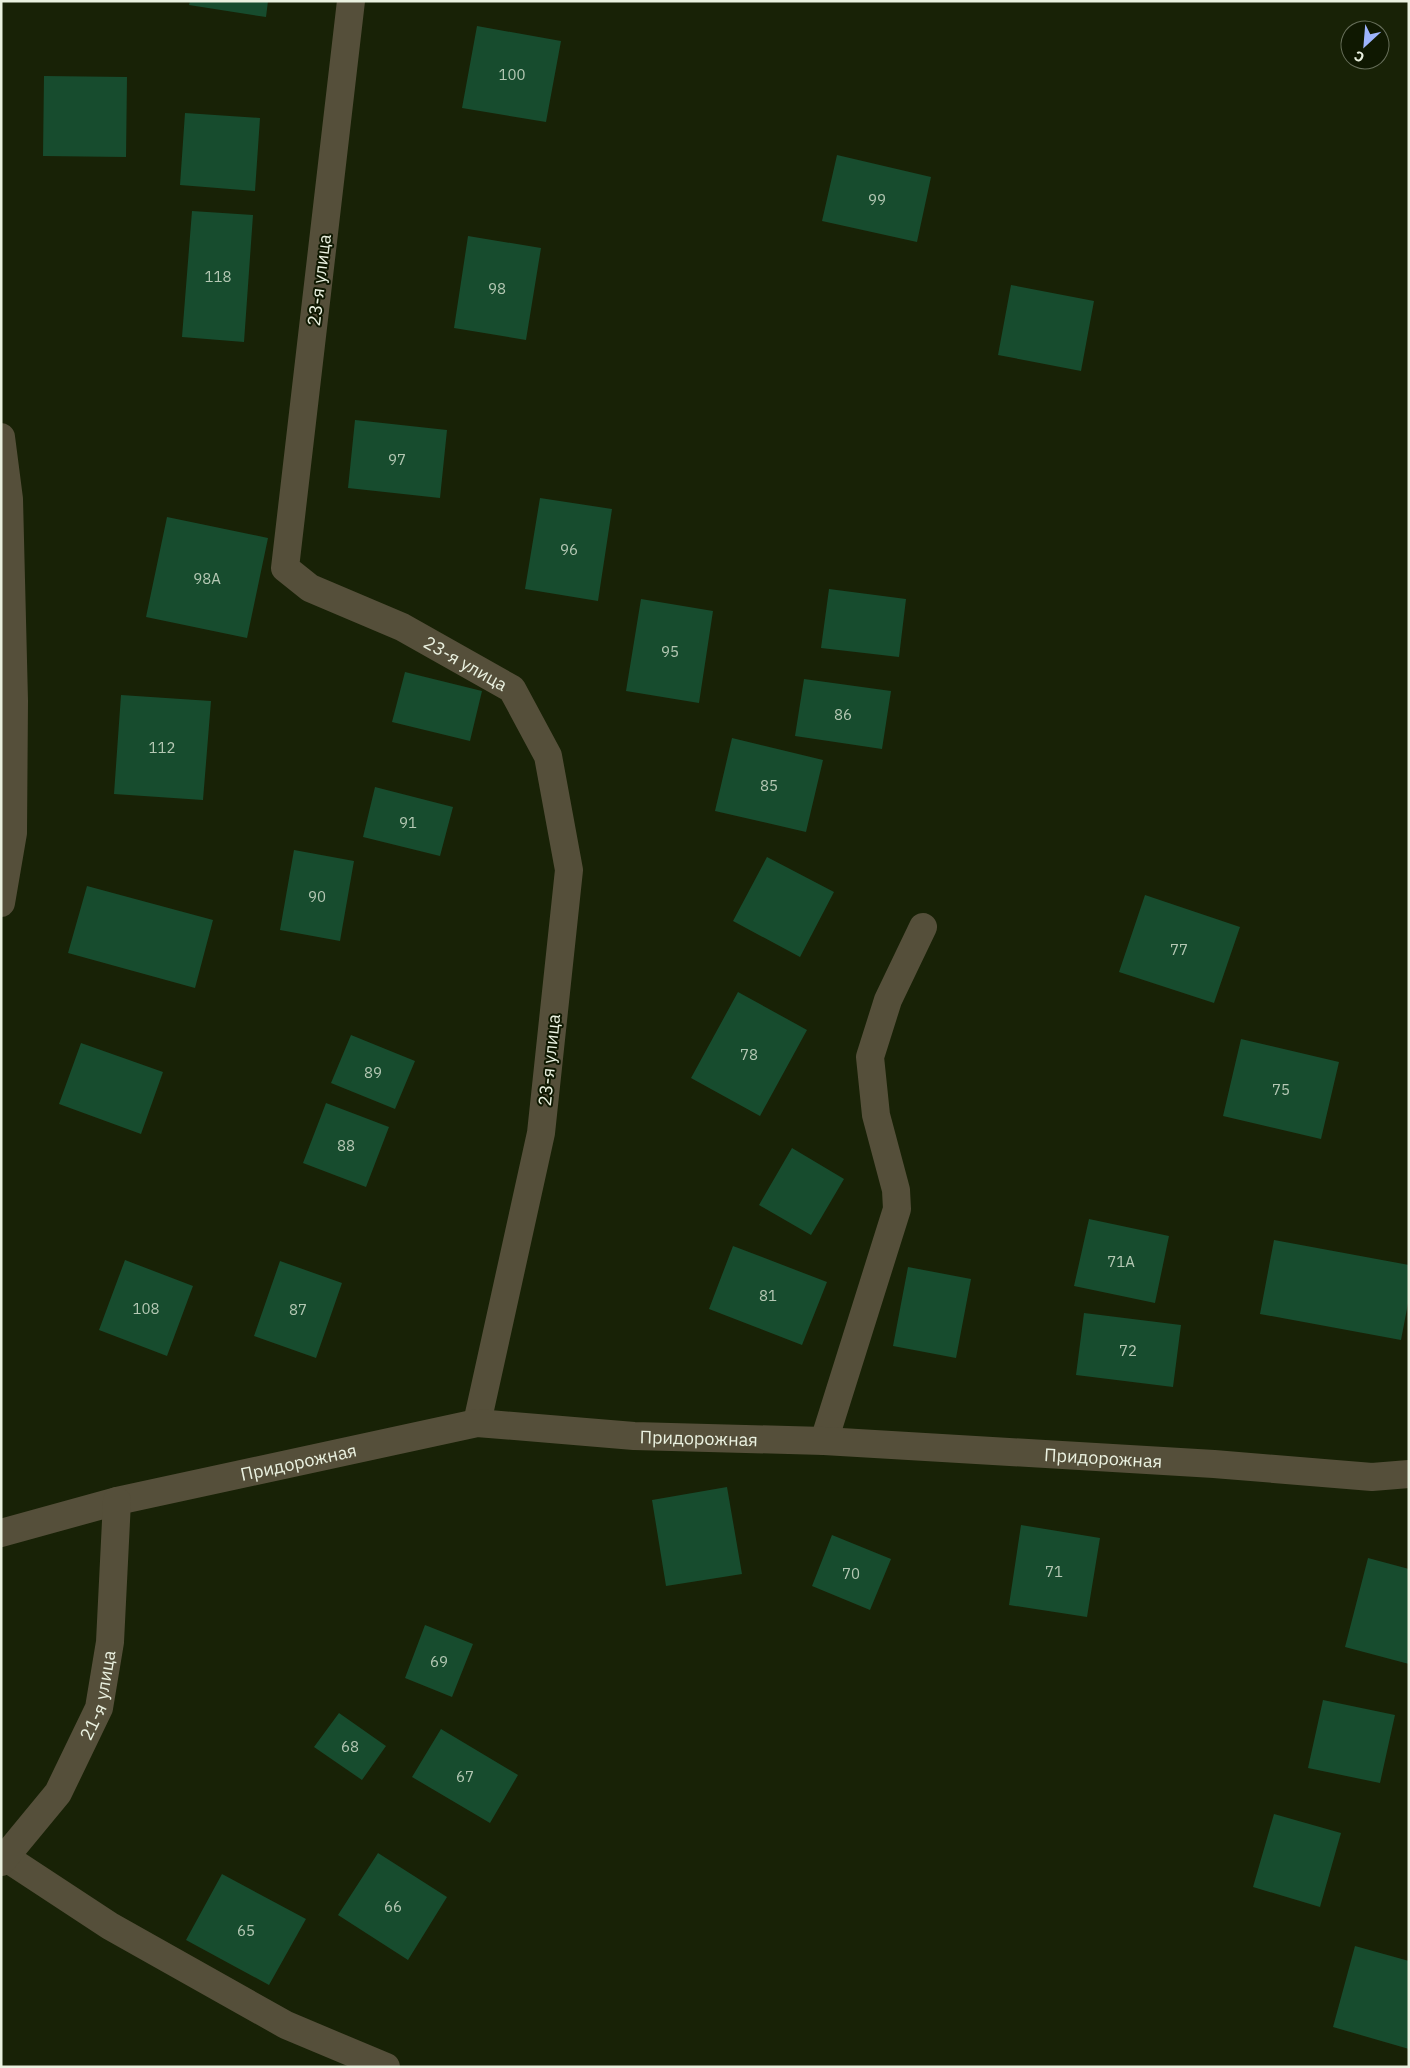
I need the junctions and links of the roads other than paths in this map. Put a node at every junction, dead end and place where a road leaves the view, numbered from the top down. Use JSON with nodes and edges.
{"nodes":[{"id":1,"x":351,"y":1,"type":"edge"},
{"id":2,"x":1,"y":437,"type":"edge"},
{"id":3,"x":1,"y":903,"type":"edge"},
{"id":4,"x":923,"y":927,"type":"dead end"},
{"id":5,"x":477,"y":1423,"type":"junction"},
{"id":6,"x":824,"y":1441,"type":"junction"},
{"id":7,"x":1409,"y":1474,"type":"edge"},
{"id":8,"x":117,"y":1501,"type":"junction"},
{"id":9,"x":1,"y":1533,"type":"edge"},
{"id":10,"x":3,"y":1859,"type":"edge"},
{"id":11,"x":386,"y":2067,"type":"edge"}],
"edges":[{"from":1,"to":5,"type":"street","name":"23-я улица"},
{"from":2,"to":3,"type":"street"},
{"from":4,"to":6,"type":"street"},
{"from":5,"to":6,"type":"street","name":"Придорожная"},
{"from":5,"to":8,"type":"street","name":"Придорожная"},
{"from":6,"to":7,"type":"street","name":"Придорожная"},
{"from":8,"to":9,"type":"street","name":"Придорожная"},
{"from":8,"to":10,"type":"street","name":"21-я улица"},
{"from":10,"to":11,"type":"street"}]}
